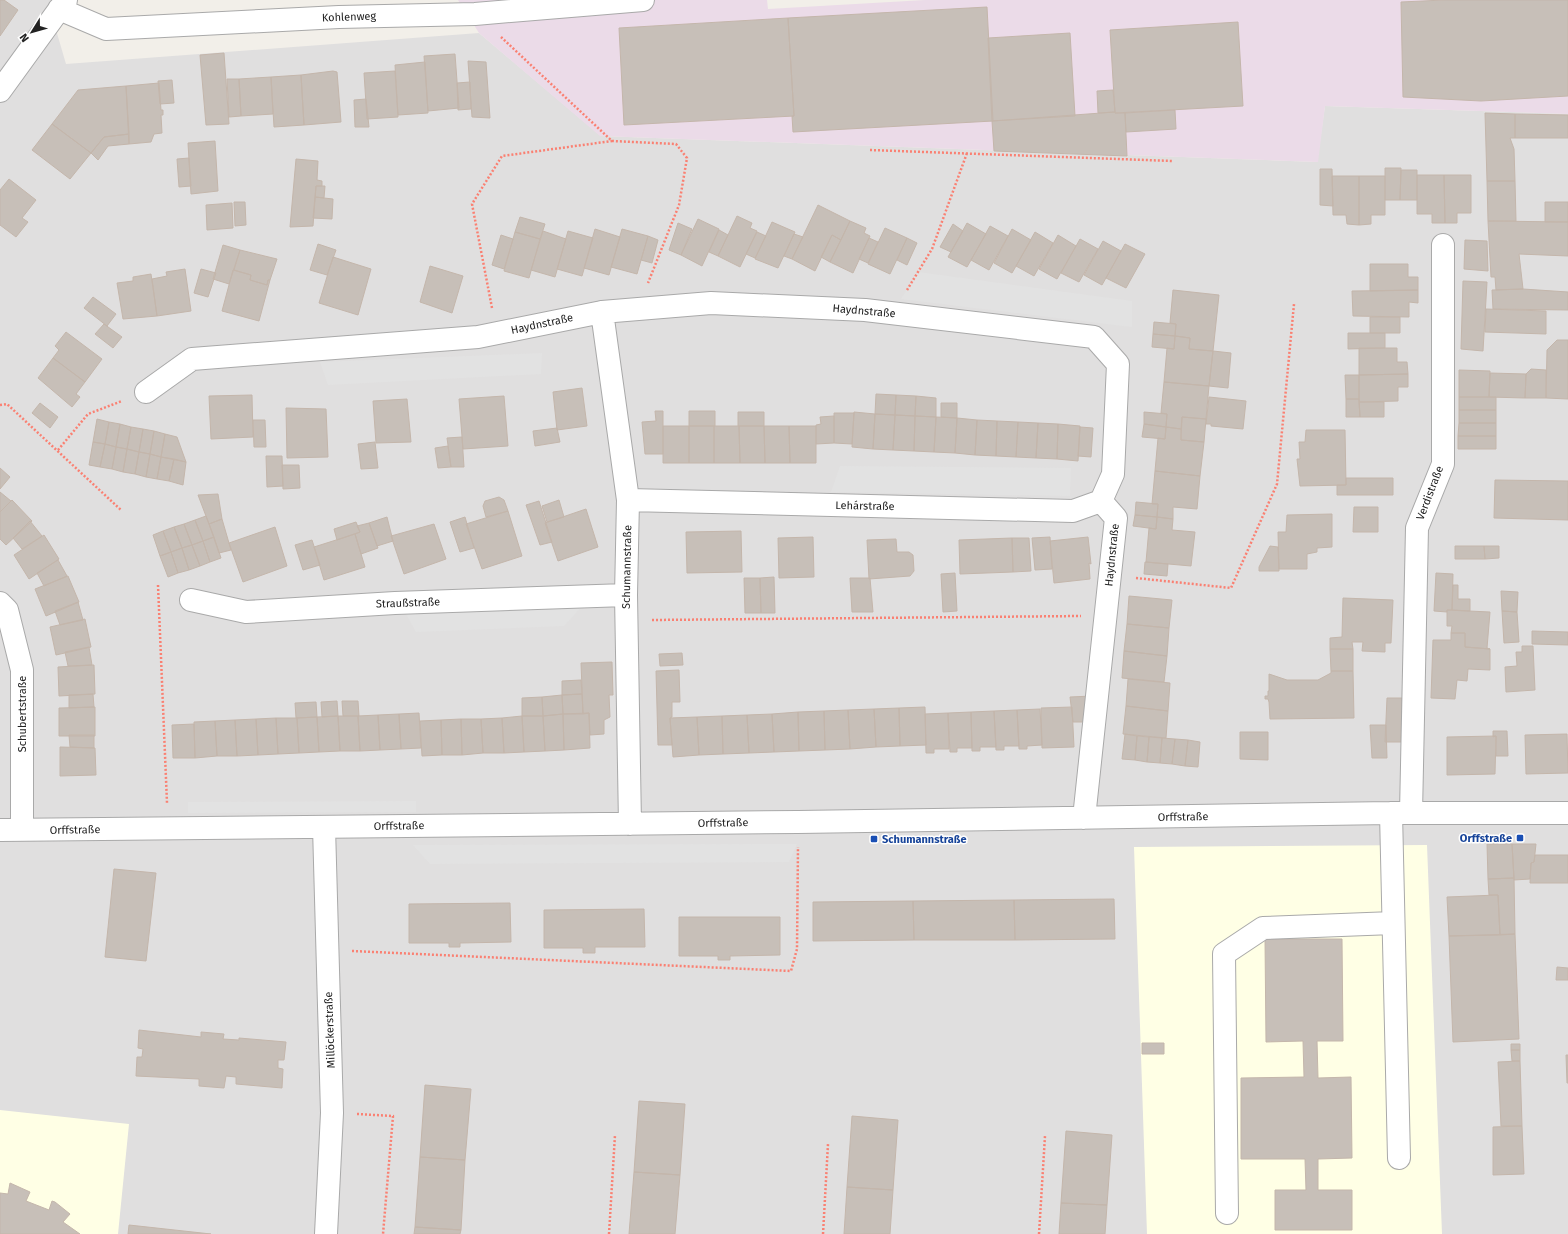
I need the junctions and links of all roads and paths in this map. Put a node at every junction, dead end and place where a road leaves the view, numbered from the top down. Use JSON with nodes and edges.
{"nodes":[{"id":1,"x":643,"y":0,"type":"edge"},
{"id":2,"x":62,"y":4,"type":"edge"},
{"id":3,"x":475,"y":14,"type":"junction"},
{"id":4,"x":0,"y":91,"type":"edge"},
{"id":5,"x":612,"y":141,"type":"junction"},
{"id":6,"x":870,"y":150,"type":"dead end"},
{"id":7,"x":967,"y":153,"type":"junction"},
{"id":8,"x":1173,"y":161,"type":"dead end"},
{"id":9,"x":1443,"y":245,"type":"dead end"},
{"id":10,"x":1294,"y":304,"type":"dead end"},
{"id":11,"x":638,"y":309,"type":"junction"},
{"id":12,"x":602,"y":312,"type":"junction"},
{"id":13,"x":893,"y":314,"type":"junction"},
{"id":14,"x":497,"y":334,"type":"junction"},
{"id":15,"x":146,"y":392,"type":"joint"},
{"id":16,"x":0,"y":405,"type":"edge"},
{"id":17,"x":58,"y":450,"type":"junction"},
{"id":18,"x":628,"y":500,"type":"junction"},
{"id":19,"x":1101,"y":501,"type":"junction"},
{"id":20,"x":121,"y":510,"type":"dead end"},
{"id":21,"x":1110,"y":576,"type":"junction"},
{"id":22,"x":158,"y":585,"type":"dead end"},
{"id":23,"x":626,"y":595,"type":"junction"},
{"id":24,"x":191,"y":600,"type":"dead end"},
{"id":25,"x":0,"y":603,"type":"edge"},
{"id":26,"x":1105,"y":616,"type":"junction"},
{"id":27,"x":627,"y":620,"type":"junction"},
{"id":28,"x":1401,"y":813,"type":"junction"},
{"id":29,"x":1568,"y":813,"type":"edge"},
{"id":30,"x":1084,"y":818,"type":"junction"},
{"id":31,"x":798,"y":822,"type":"junction"},
{"id":32,"x":630,"y":824,"type":"junction"},
{"id":33,"x":324,"y":827,"type":"junction"},
{"id":34,"x":168,"y":828,"type":"junction"},
{"id":35,"x":0,"y":830,"type":"edge"},
{"id":36,"x":22,"y":830,"type":"junction"},
{"id":37,"x":1393,"y":923,"type":"junction"},
{"id":38,"x":328,"y":950,"type":"junction"},
{"id":39,"x":332,"y":1113,"type":"junction"},
{"id":40,"x":615,"y":1134,"type":"dead end"},
{"id":41,"x":1045,"y":1136,"type":"dead end"},
{"id":42,"x":828,"y":1144,"type":"dead end"},
{"id":43,"x":1399,"y":1158,"type":"dead end"},
{"id":44,"x":1227,"y":1213,"type":"dead end"},
{"id":45,"x":326,"y":1234,"type":"edge"},
{"id":46,"x":383,"y":1234,"type":"edge"},
{"id":47,"x":609,"y":1234,"type":"edge"},
{"id":48,"x":823,"y":1234,"type":"edge"},
{"id":49,"x":1039,"y":1234,"type":"edge"}],
"edges":[{"from":1,"to":3,"type":"street","name":"Kohlenweg"},
{"from":2,"to":3,"type":"street","name":"Kohlenweg"},
{"from":2,"to":4,"type":"street"},
{"from":3,"to":5,"type":"path"},
{"from":5,"to":11,"type":"path"},
{"from":5,"to":14,"type":"path"},
{"from":6,"to":7,"type":"path"},
{"from":7,"to":8,"type":"path"},
{"from":7,"to":13,"type":"path"},
{"from":9,"to":28,"type":"street","name":"Verdistraße"},
{"from":10,"to":21,"type":"path"},
{"from":11,"to":12,"type":"street","name":"Haydnstraße"},
{"from":11,"to":13,"type":"street","name":"Haydnstraße"},
{"from":12,"to":14,"type":"street","name":"Haydnstraße"},
{"from":12,"to":18,"type":"street","name":"Schumannstraße"},
{"from":13,"to":19,"type":"street","name":"Haydnstraße"},
{"from":14,"to":15,"type":"street","name":"Haydnstraße"},
{"from":15,"to":17,"type":"path"},
{"from":16,"to":17,"type":"path"},
{"from":17,"to":20,"type":"path"},
{"from":18,"to":19,"type":"street","name":"Lehárstraße"},
{"from":18,"to":23,"type":"street","name":"Schumannstraße"},
{"from":19,"to":21,"type":"street","name":"Haydnstraße"},
{"from":21,"to":26,"type":"street","name":"Haydnstraße"},
{"from":22,"to":34,"type":"path"},
{"from":23,"to":24,"type":"street","name":"Straußstraße"},
{"from":23,"to":27,"type":"street","name":"Schumannstraße"},
{"from":25,"to":36,"type":"street","name":"Schubertstraße"},
{"from":26,"to":27,"type":"path"},
{"from":26,"to":30,"type":"street","name":"Haydnstraße"},
{"from":27,"to":32,"type":"street","name":"Schumannstraße"},
{"from":28,"to":29,"type":"street","name":"Orffstraße"},
{"from":28,"to":30,"type":"street","name":"Orffstraße"},
{"from":28,"to":37,"type":"street","name":"Verdistraße"},
{"from":30,"to":31,"type":"street","name":"Orffstraße"},
{"from":31,"to":32,"type":"street","name":"Orffstraße"},
{"from":31,"to":38,"type":"path"},
{"from":32,"to":33,"type":"street","name":"Orffstraße"},
{"from":33,"to":34,"type":"street","name":"Orffstraße"},
{"from":33,"to":38,"type":"street","name":"Millöckerstraße"},
{"from":34,"to":36,"type":"street","name":"Orffstraße"},
{"from":35,"to":36,"type":"street","name":"Orffstraße"},
{"from":37,"to":43,"type":"street","name":"Verdistraße"},
{"from":37,"to":44,"type":"street"},
{"from":38,"to":39,"type":"street","name":"Millöckerstraße"},
{"from":39,"to":45,"type":"street","name":"Millöckerstraße"},
{"from":39,"to":46,"type":"path"},
{"from":40,"to":47,"type":"path"},
{"from":41,"to":49,"type":"path"},
{"from":42,"to":48,"type":"path"}]}
